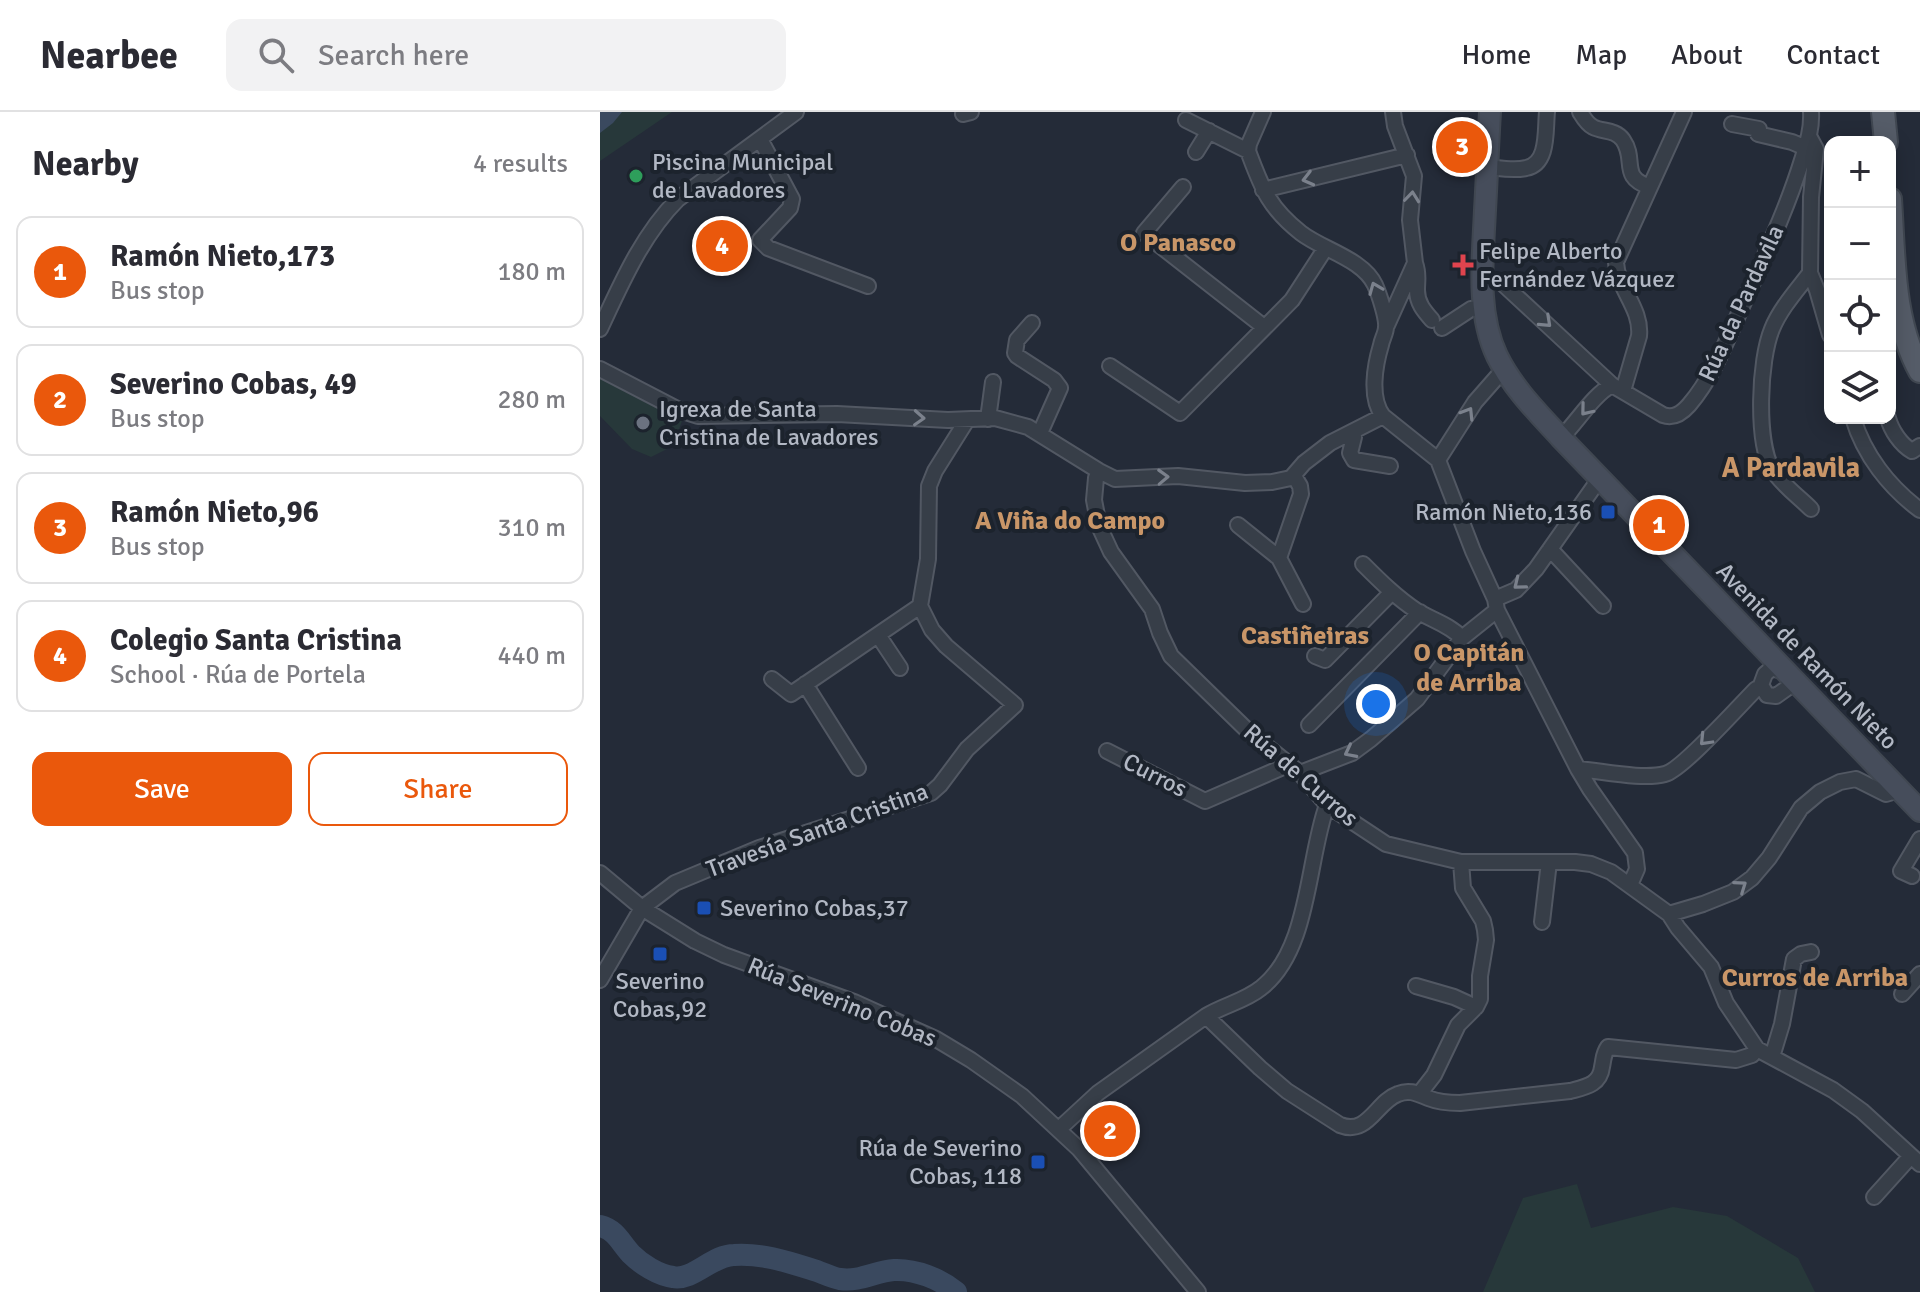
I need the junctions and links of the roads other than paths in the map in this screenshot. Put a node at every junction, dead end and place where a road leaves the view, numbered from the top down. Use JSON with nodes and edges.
{"nodes":[{"id":1,"x":796,"y":112,"type":"edge"},
{"id":2,"x":1263,"y":112,"type":"edge"},
{"id":3,"x":1393,"y":112,"type":"edge"},
{"id":4,"x":1490,"y":112,"type":"edge"},
{"id":5,"x":1547,"y":112,"type":"edge"},
{"id":6,"x":1580,"y":112,"type":"edge"},
{"id":7,"x":1811,"y":112,"type":"edge"},
{"id":8,"x":1883,"y":112,"type":"edge"},
{"id":9,"x":1679,"y":114,"type":"edge"},
{"id":10,"x":1186,"y":120,"type":"dead end"},
{"id":11,"x":1732,"y":124,"type":"dead end"},
{"id":12,"x":1209,"y":131,"type":"junction"},
{"id":13,"x":1885,"y":136,"type":"edge"},
{"id":14,"x":760,"y":139,"type":"junction"},
{"id":15,"x":1808,"y":142,"type":"junction"},
{"id":16,"x":1248,"y":151,"type":"junction"},
{"id":17,"x":1196,"y":152,"type":"dead end"},
{"id":18,"x":1407,"y":155,"type":"junction"},
{"id":19,"x":1487,"y":167,"type":"junction"},
{"id":20,"x":1183,"y":187,"type":"dead end"},
{"id":21,"x":1650,"y":187,"type":"junction"},
{"id":22,"x":1263,"y":190,"type":"junction"},
{"id":23,"x":1891,"y":208,"type":"edge"},
{"id":24,"x":1325,"y":249,"type":"junction"},
{"id":25,"x":1415,"y":263,"type":"junction"},
{"id":26,"x":1810,"y":273,"type":"junction"},
{"id":27,"x":1483,"y":281,"type":"junction"},
{"id":28,"x":868,"y":286,"type":"dead end"},
{"id":29,"x":1485,"y":308,"type":"junction"},
{"id":30,"x":1824,"y":314,"type":"edge"},
{"id":31,"x":1032,"y":323,"type":"dead end"},
{"id":32,"x":1387,"y":325,"type":"junction"},
{"id":33,"x":1264,"y":327,"type":"junction"},
{"id":34,"x":600,"y":329,"type":"edge"},
{"id":35,"x":1110,"y":366,"type":"dead end"},
{"id":36,"x":1919,"y":366,"type":"edge"},
{"id":37,"x":600,"y":369,"type":"edge"},
{"id":38,"x":1504,"y":369,"type":"junction"},
{"id":39,"x":993,"y":382,"type":"dead end"},
{"id":40,"x":1618,"y":388,"type":"junction"},
{"id":41,"x":1383,"y":416,"type":"junction"},
{"id":42,"x":988,"y":419,"type":"junction"},
{"id":43,"x":967,"y":420,"type":"junction"},
{"id":44,"x":1855,"y":424,"type":"edge"},
{"id":45,"x":1890,"y":424,"type":"edge"},
{"id":46,"x":1040,"y":433,"type":"junction"},
{"id":47,"x":1353,"y":433,"type":"junction"},
{"id":48,"x":1561,"y":438,"type":"junction"},
{"id":49,"x":1920,"y":446,"type":"edge"},
{"id":50,"x":1438,"y":460,"type":"junction"},
{"id":51,"x":1390,"y":466,"type":"dead end"},
{"id":52,"x":1099,"y":471,"type":"junction"},
{"id":53,"x":1294,"y":476,"type":"junction"},
{"id":54,"x":1600,"y":478,"type":"junction"},
{"id":55,"x":1811,"y":509,"type":"dead end"},
{"id":56,"x":1920,"y":510,"type":"edge"},
{"id":57,"x":1238,"y":525,"type":"dead end"},
{"id":58,"x":1550,"y":549,"type":"junction"},
{"id":59,"x":1279,"y":558,"type":"junction"},
{"id":60,"x":1363,"y":564,"type":"dead end"},
{"id":61,"x":1392,"y":592,"type":"junction"},
{"id":62,"x":1303,"y":604,"type":"dead end"},
{"id":63,"x":1496,"y":605,"type":"junction"},
{"id":64,"x":920,"y":606,"type":"junction"},
{"id":65,"x":1603,"y":606,"type":"dead end"},
{"id":66,"x":1420,"y":612,"type":"junction"},
{"id":67,"x":878,"y":635,"type":"junction"},
{"id":68,"x":1462,"y":638,"type":"junction"},
{"id":69,"x":1315,"y":656,"type":"dead end"},
{"id":70,"x":900,"y":668,"type":"dead end"},
{"id":71,"x":1784,"y":673,"type":"junction"},
{"id":72,"x":772,"y":679,"type":"dead end"},
{"id":73,"x":805,"y":684,"type":"junction"},
{"id":74,"x":1762,"y":689,"type":"junction"},
{"id":75,"x":1309,"y":725,"type":"dead end"},
{"id":76,"x":1107,"y":751,"type":"dead end"},
{"id":77,"x":858,"y":768,"type":"dead end"},
{"id":78,"x":1295,"y":769,"type":"junction"},
{"id":79,"x":1578,"y":769,"type":"junction"},
{"id":80,"x":1899,"y":790,"type":"junction"},
{"id":81,"x":1327,"y":805,"type":"junction"},
{"id":82,"x":1920,"y":811,"type":"edge"},
{"id":83,"x":1920,"y":839,"type":"edge"},
{"id":84,"x":1461,"y":862,"type":"junction"},
{"id":85,"x":1549,"y":862,"type":"junction"},
{"id":86,"x":600,"y":873,"type":"edge"},
{"id":87,"x":1912,"y":876,"type":"dead end"},
{"id":88,"x":1630,"y":885,"type":"junction"},
{"id":89,"x":642,"y":908,"type":"junction"},
{"id":90,"x":1669,"y":914,"type":"junction"},
{"id":91,"x":1542,"y":922,"type":"dead end"},
{"id":92,"x":1811,"y":952,"type":"dead end"},
{"id":93,"x":1920,"y":974,"type":"edge"},
{"id":94,"x":600,"y":980,"type":"edge"},
{"id":95,"x":1416,"y":986,"type":"dead end"},
{"id":96,"x":1902,"y":994,"type":"dead end"},
{"id":97,"x":1476,"y":1007,"type":"junction"},
{"id":98,"x":1206,"y":1016,"type":"junction"},
{"id":99,"x":1757,"y":1049,"type":"junction"},
{"id":100,"x":1772,"y":1057,"type":"junction"},
{"id":101,"x":1420,"y":1093,"type":"junction"},
{"id":102,"x":1059,"y":1129,"type":"junction"},
{"id":103,"x":1916,"y":1160,"type":"edge"},
{"id":104,"x":1874,"y":1197,"type":"dead end"},
{"id":105,"x":1198,"y":1292,"type":"edge"}],
"edges":[{"from":1,"to":14,"type":"street"},
{"from":2,"to":16,"type":"street"},
{"from":3,"to":18,"type":"street"},
{"from":4,"to":19,"type":"main road","name":"Avenida de Ramón Nieto"},
{"from":5,"to":19,"type":"street"},
{"from":6,"to":21,"type":"street"},
{"from":7,"to":15,"type":"street","name":"Rúa da Pardavila"},
{"from":8,"to":13,"type":"main road"},
{"from":9,"to":21,"type":"street"},
{"from":10,"to":12,"type":"street"},
{"from":11,"to":15,"type":"street"},
{"from":12,"to":16,"type":"street"},
{"from":12,"to":17,"type":"street"},
{"from":14,"to":28,"type":"street"},
{"from":14,"to":34,"type":"street"},
{"from":15,"to":26,"type":"street"},
{"from":15,"to":40,"type":"street","name":"Rúa da Pardavila"},
{"from":16,"to":22,"type":"street"},
{"from":18,"to":22,"type":"street","one_way":true},
{"from":25,"to":18,"type":"street","one_way":true},
{"from":19,"to":27,"type":"main road","name":"Avenida de Ramón Nieto"},
{"from":20,"to":33,"type":"street"},
{"from":21,"to":40,"type":"street"},
{"from":22,"to":24,"type":"street"},
{"from":23,"to":36,"type":"main road"},
{"from":32,"to":24,"type":"street","one_way":true},
{"from":24,"to":33,"type":"street"},
{"from":25,"to":29,"type":"street"},
{"from":25,"to":32,"type":"street"},
{"from":26,"to":30,"type":"street"},
{"from":26,"to":55,"type":"street"},
{"from":27,"to":29,"type":"main road","name":"Avenida de Ramón Nieto"},
{"from":27,"to":40,"type":"street","name":"Rúa da Pardavila","one_way":true},
{"from":29,"to":38,"type":"main road","name":"Avenida de Ramón Nieto"},
{"from":31,"to":46,"type":"street"},
{"from":32,"to":41,"type":"street"},
{"from":33,"to":35,"type":"street"},
{"from":37,"to":43,"type":"street","one_way":true},
{"from":38,"to":48,"type":"main road","name":"Avenida de Ramón Nieto"},
{"from":50,"to":38,"type":"street","one_way":true},
{"from":39,"to":42,"type":"street"},
{"from":40,"to":48,"type":"street","one_way":true},
{"from":41,"to":47,"type":"street"},
{"from":41,"to":50,"type":"street"},
{"from":42,"to":43,"type":"street"},
{"from":42,"to":46,"type":"street"},
{"from":43,"to":64,"type":"street"},
{"from":44,"to":56,"type":"street"},
{"from":45,"to":49,"type":"street"},
{"from":46,"to":52,"type":"street"},
{"from":47,"to":51,"type":"street"},
{"from":47,"to":53,"type":"street"},
{"from":48,"to":54,"type":"main road","name":"Avenida de Ramón Nieto"},
{"from":50,"to":63,"type":"street"},
{"from":52,"to":53,"type":"street","one_way":true},
{"from":52,"to":78,"type":"street","name":"Rúa de Curros"},
{"from":53,"to":59,"type":"street"},
{"from":54,"to":58,"type":"street"},
{"from":54,"to":71,"type":"main road","name":"Avenida de Ramón Nieto"},
{"from":57,"to":59,"type":"street"},
{"from":58,"to":63,"type":"street","one_way":true},
{"from":58,"to":65,"type":"street"},
{"from":59,"to":62,"type":"street"},
{"from":60,"to":61,"type":"street"},
{"from":61,"to":66,"type":"street"},
{"from":61,"to":69,"type":"street"},
{"from":63,"to":68,"type":"street"},
{"from":63,"to":79,"type":"street"},
{"from":64,"to":67,"type":"street"},
{"from":64,"to":89,"type":"street","name":"Travesía Santa Cristina"},
{"from":66,"to":68,"type":"street"},
{"from":66,"to":75,"type":"street"},
{"from":67,"to":70,"type":"street"},
{"from":67,"to":73,"type":"street"},
{"from":68,"to":78,"type":"street","one_way":true},
{"from":71,"to":74,"type":"street"},
{"from":71,"to":74,"type":"street"},
{"from":71,"to":80,"type":"main road","name":"Avenida de Ramón Nieto"},
{"from":72,"to":73,"type":"street"},
{"from":73,"to":77,"type":"street"},
{"from":74,"to":79,"type":"street","one_way":true},
{"from":76,"to":78,"type":"street","name":"Curros"},
{"from":78,"to":81,"type":"street","name":"Rúa de Curros"},
{"from":79,"to":88,"type":"street"},
{"from":80,"to":82,"type":"main road","name":"Avenida de Ramón Nieto"},
{"from":90,"to":80,"type":"street","one_way":true},
{"from":81,"to":84,"type":"street","name":"Rúa de Curros"},
{"from":81,"to":98,"type":"street"},
{"from":83,"to":87,"type":"street"},
{"from":84,"to":85,"type":"street","name":"Rúa de Curros"},
{"from":84,"to":97,"type":"street"},
{"from":85,"to":88,"type":"street","name":"Rúa de Curros"},
{"from":85,"to":91,"type":"street"},
{"from":86,"to":89,"type":"street","name":"Rúa Severino Cobas"},
{"from":88,"to":90,"type":"street","name":"Rúa de Curros"},
{"from":89,"to":94,"type":"street"},
{"from":89,"to":102,"type":"street","name":"Rúa Severino Cobas"},
{"from":90,"to":99,"type":"street","name":"Rúa de Curros"},
{"from":92,"to":100,"type":"street"},
{"from":93,"to":96,"type":"street"},
{"from":95,"to":97,"type":"street"},
{"from":97,"to":101,"type":"street"},
{"from":98,"to":101,"type":"street"},
{"from":98,"to":102,"type":"street"},
{"from":99,"to":100,"type":"street","name":"Rúa de Curros"},
{"from":99,"to":101,"type":"street"},
{"from":100,"to":103,"type":"street","name":"Rúa de Curros"},
{"from":102,"to":105,"type":"street","name":"Rúa Severino Cobas"},
{"from":103,"to":104,"type":"street"}]}
